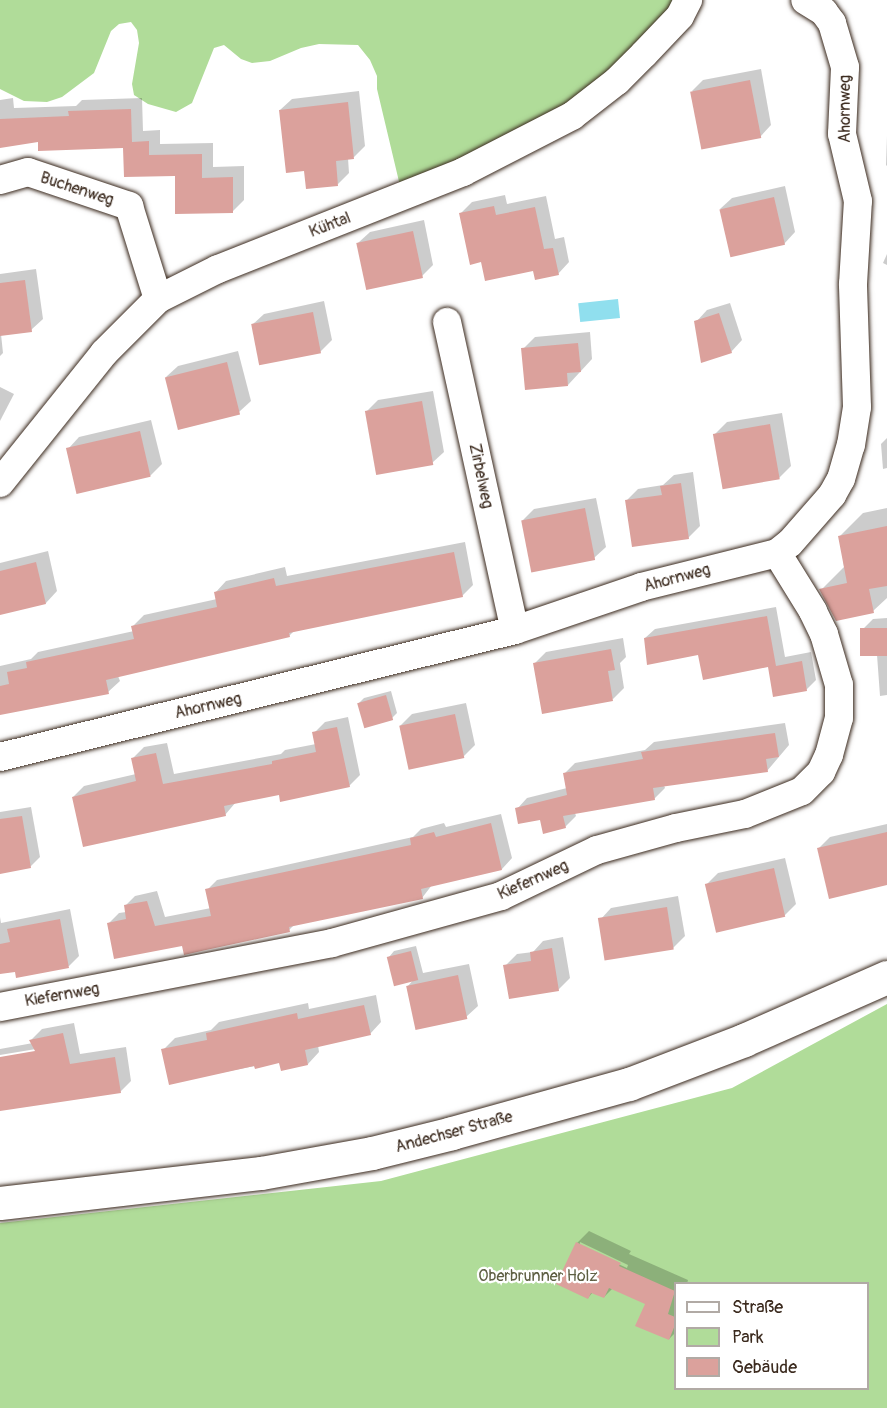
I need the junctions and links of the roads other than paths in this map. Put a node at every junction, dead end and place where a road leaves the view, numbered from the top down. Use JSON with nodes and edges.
{"nodes":[{"id":1,"x":688,"y":0,"type":"edge"},
{"id":2,"x":805,"y":0,"type":"edge"},
{"id":3,"x":0,"y":180,"type":"edge"},
{"id":4,"x":158,"y":299,"type":"junction"},
{"id":5,"x":447,"y":322,"type":"dead end"},
{"id":6,"x":0,"y":483,"type":"edge"},
{"id":7,"x":777,"y":554,"type":"junction"},
{"id":8,"x":514,"y":630,"type":"junction"},
{"id":9,"x":0,"y":757,"type":"edge"},
{"id":10,"x":887,"y":977,"type":"edge"},
{"id":11,"x":0,"y":1006,"type":"edge"},
{"id":12,"x":0,"y":1203,"type":"edge"}],
"edges":[{"from":1,"to":4,"type":"street","name":"Kühtal"},
{"from":2,"to":7,"type":"street","name":"Ahornweg"},
{"from":3,"to":4,"type":"street","name":"Buchenweg"},
{"from":4,"to":6,"type":"street","name":"Kühtal"},
{"from":5,"to":8,"type":"street","name":"Zirbelweg"},
{"from":7,"to":8,"type":"street","name":"Ahornweg"},
{"from":7,"to":11,"type":"street","name":"Kiefernweg"},
{"from":8,"to":9,"type":"street","name":"Ahornweg"},
{"from":10,"to":12,"type":"street","name":"Andechser Straße"}]}
